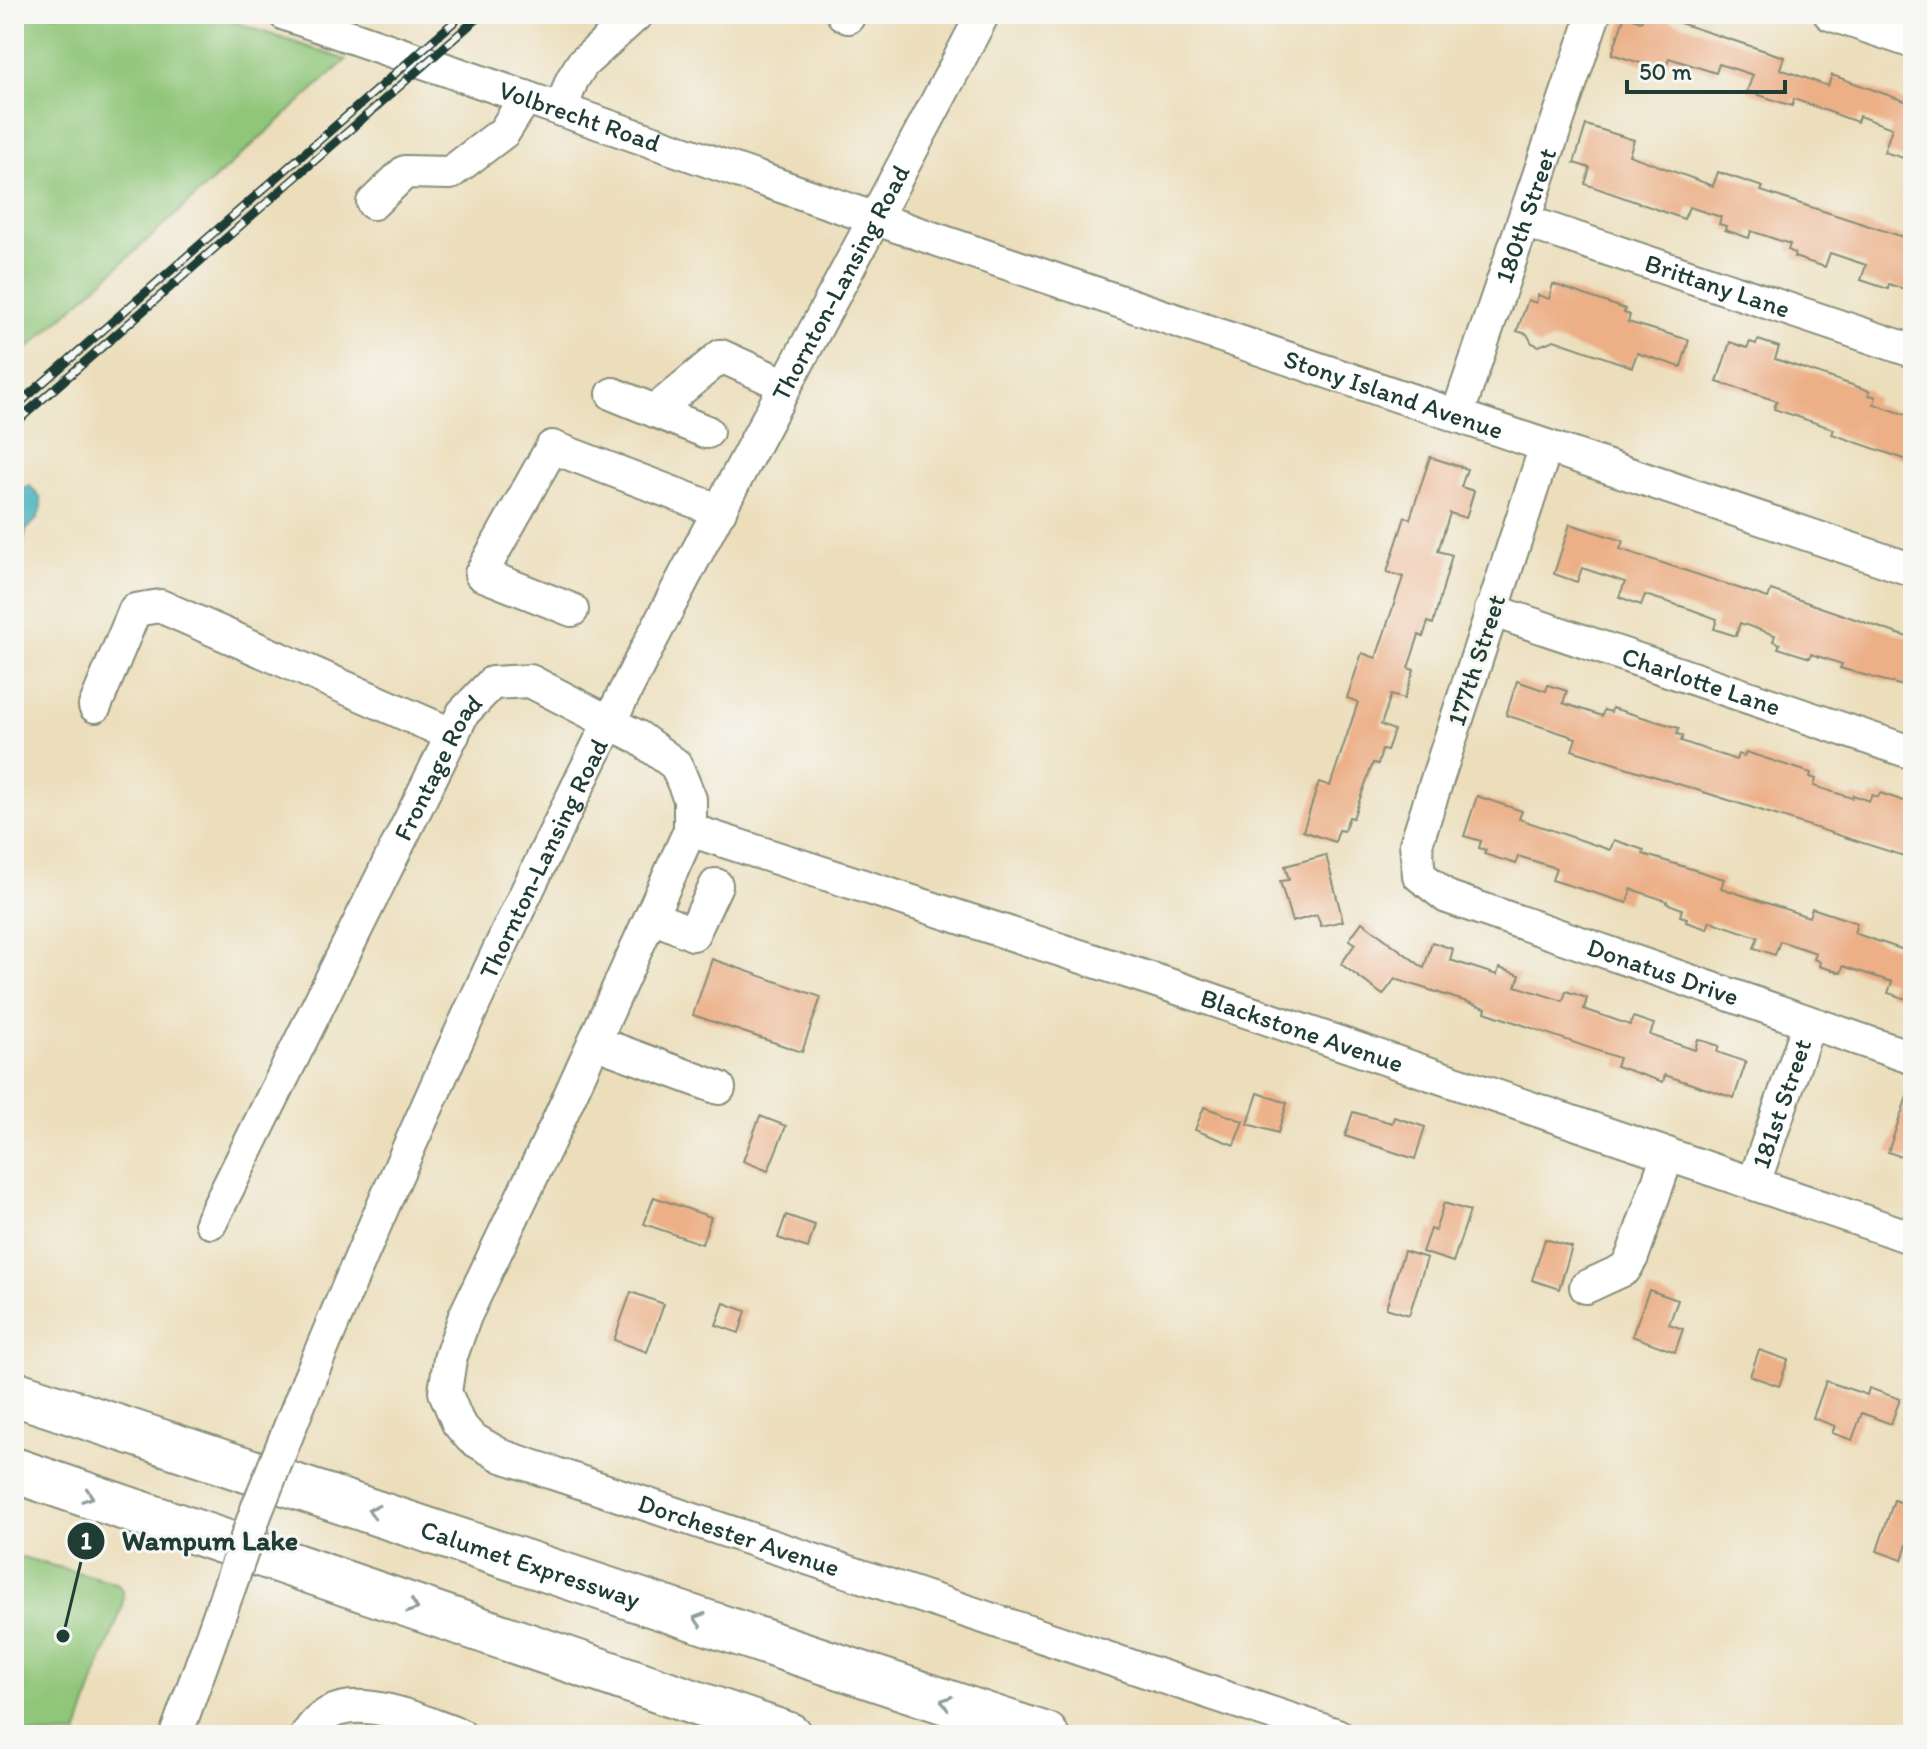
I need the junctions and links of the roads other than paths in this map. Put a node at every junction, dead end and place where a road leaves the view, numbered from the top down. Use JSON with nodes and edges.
{"nodes":[{"id":1,"x":285,"y":14,"type":"edge"},
{"id":2,"x":637,"y":14,"type":"edge"},
{"id":3,"x":983,"y":14,"type":"edge"},
{"id":4,"x":1594,"y":14,"type":"edge"},
{"id":5,"x":1830,"y":14,"type":"edge"},
{"id":6,"x":354,"y":25,"type":"edge"},
{"id":7,"x":1913,"y":42,"type":"edge"},
{"id":8,"x":526,"y":97,"type":"junction"},
{"id":9,"x":561,"y":110,"type":"junction"},
{"id":10,"x":373,"y":203,"type":"dead end"},
{"id":11,"x":876,"y":219,"type":"junction"},
{"id":12,"x":1524,"y":221,"type":"junction"},
{"id":13,"x":1913,"y":351,"type":"edge"},
{"id":14,"x":785,"y":385,"type":"junction"},
{"id":15,"x":613,"y":394,"type":"dead end"},
{"id":16,"x":655,"y":411,"type":"junction"},
{"id":17,"x":1457,"y":416,"type":"junction"},
{"id":18,"x":707,"y":432,"type":"dead end"},
{"id":19,"x":1546,"y":446,"type":"junction"},
{"id":20,"x":720,"y":511,"type":"junction"},
{"id":21,"x":1913,"y":570,"type":"edge"},
{"id":22,"x":572,"y":610,"type":"dead end"},
{"id":23,"x":1491,"y":610,"type":"junction"},
{"id":24,"x":95,"y":706,"type":"dead end"},
{"id":25,"x":610,"y":723,"type":"junction"},
{"id":26,"x":453,"y":735,"type":"junction"},
{"id":27,"x":1913,"y":753,"type":"edge"},
{"id":28,"x":690,"y":830,"type":"junction"},
{"id":29,"x":1419,"y":875,"type":"joint"},
{"id":30,"x":716,"y":885,"type":"dead end"},
{"id":31,"x":651,"y":916,"type":"junction"},
{"id":32,"x":1809,"y":1023,"type":"junction"},
{"id":33,"x":594,"y":1042,"type":"junction"},
{"id":34,"x":1913,"y":1058,"type":"edge"},
{"id":35,"x":719,"y":1088,"type":"dead end"},
{"id":36,"x":556,"y":1126,"type":"joint"},
{"id":37,"x":1668,"y":1154,"type":"junction"},
{"id":38,"x":1754,"y":1183,"type":"junction"},
{"id":39,"x":211,"y":1222,"type":"dead end"},
{"id":40,"x":1913,"y":1238,"type":"edge"},
{"id":41,"x":1586,"y":1287,"type":"dead end"},
{"id":42,"x":14,"y":1367,"type":"edge"},
{"id":43,"x":14,"y":1393,"type":"edge"},
{"id":44,"x":210,"y":1457,"type":"junction"},
{"id":45,"x":14,"y":1470,"type":"edge"},
{"id":46,"x":176,"y":1735,"type":"edge"},
{"id":47,"x":307,"y":1735,"type":"edge"},
{"id":48,"x":460,"y":1735,"type":"edge"},
{"id":49,"x":789,"y":1735,"type":"edge"},
{"id":50,"x":1046,"y":1735,"type":"edge"},
{"id":51,"x":1337,"y":1735,"type":"edge"}],
"edges":[{"from":1,"to":6,"type":"street","name":"Volbrecht Road"},
{"from":2,"to":9,"type":"street"},
{"from":3,"to":11,"type":"street","name":"Thornton-Lansing Road"},
{"from":4,"to":12,"type":"street","name":"180th Street"},
{"from":5,"to":7,"type":"street"},
{"from":6,"to":8,"type":"street","name":"Volbrecht Road"},
{"from":8,"to":9,"type":"street","name":"Volbrecht Road"},
{"from":8,"to":10,"type":"street"},
{"from":9,"to":11,"type":"street","name":"Volbrecht Road"},
{"from":11,"to":14,"type":"street","name":"Thornton-Lansing Road"},
{"from":11,"to":17,"type":"street","name":"Stony Island Avenue"},
{"from":12,"to":13,"type":"street","name":"Brittany Lane"},
{"from":12,"to":17,"type":"street","name":"180th Street"},
{"from":14,"to":16,"type":"street"},
{"from":14,"to":20,"type":"street","name":"Thornton-Lansing Road"},
{"from":15,"to":16,"type":"street"},
{"from":16,"to":18,"type":"street"},
{"from":17,"to":19,"type":"street","name":"Stony Island Avenue"},
{"from":19,"to":21,"type":"street","name":"Stony Island Avenue"},
{"from":19,"to":23,"type":"street","name":"177th Street"},
{"from":20,"to":22,"type":"street"},
{"from":20,"to":25,"type":"street","name":"Thornton-Lansing Road"},
{"from":23,"to":27,"type":"street","name":"Charlotte Lane"},
{"from":23,"to":29,"type":"street","name":"177th Street"},
{"from":24,"to":26,"type":"street"},
{"from":25,"to":26,"type":"street","name":"Frontage Road"},
{"from":25,"to":28,"type":"street","name":"Frontage Road"},
{"from":25,"to":46,"type":"street","name":"Thornton-Lansing Road","bridge":true},
{"from":26,"to":39,"type":"street","name":"Frontage Road"},
{"from":28,"to":31,"type":"street","name":"Frontage Road"},
{"from":28,"to":37,"type":"street","name":"Blackstone Avenue"},
{"from":29,"to":32,"type":"street","name":"Donatus Drive"},
{"from":30,"to":31,"type":"street"},
{"from":31,"to":33,"type":"street","name":"Frontage Road"},
{"from":32,"to":34,"type":"street","name":"Donatus Drive"},
{"from":32,"to":38,"type":"street","name":"181st Street"},
{"from":33,"to":35,"type":"street"},
{"from":33,"to":36,"type":"street","name":"Frontage Road"},
{"from":36,"to":51,"type":"street","name":"Dorchester Avenue"},
{"from":37,"to":38,"type":"street","name":"Blackstone Avenue"},
{"from":37,"to":41,"type":"street"},
{"from":38,"to":40,"type":"street","name":"Blackstone Avenue"},
{"from":42,"to":44,"type":"highway"},
{"from":43,"to":44,"type":"highway","name":"Calumet Expressway"},
{"from":50,"to":44,"type":"highway","name":"Calumet Expressway","one_way":true},
{"from":45,"to":49,"type":"highway","one_way":true},
{"from":47,"to":48,"type":"street"}]}
